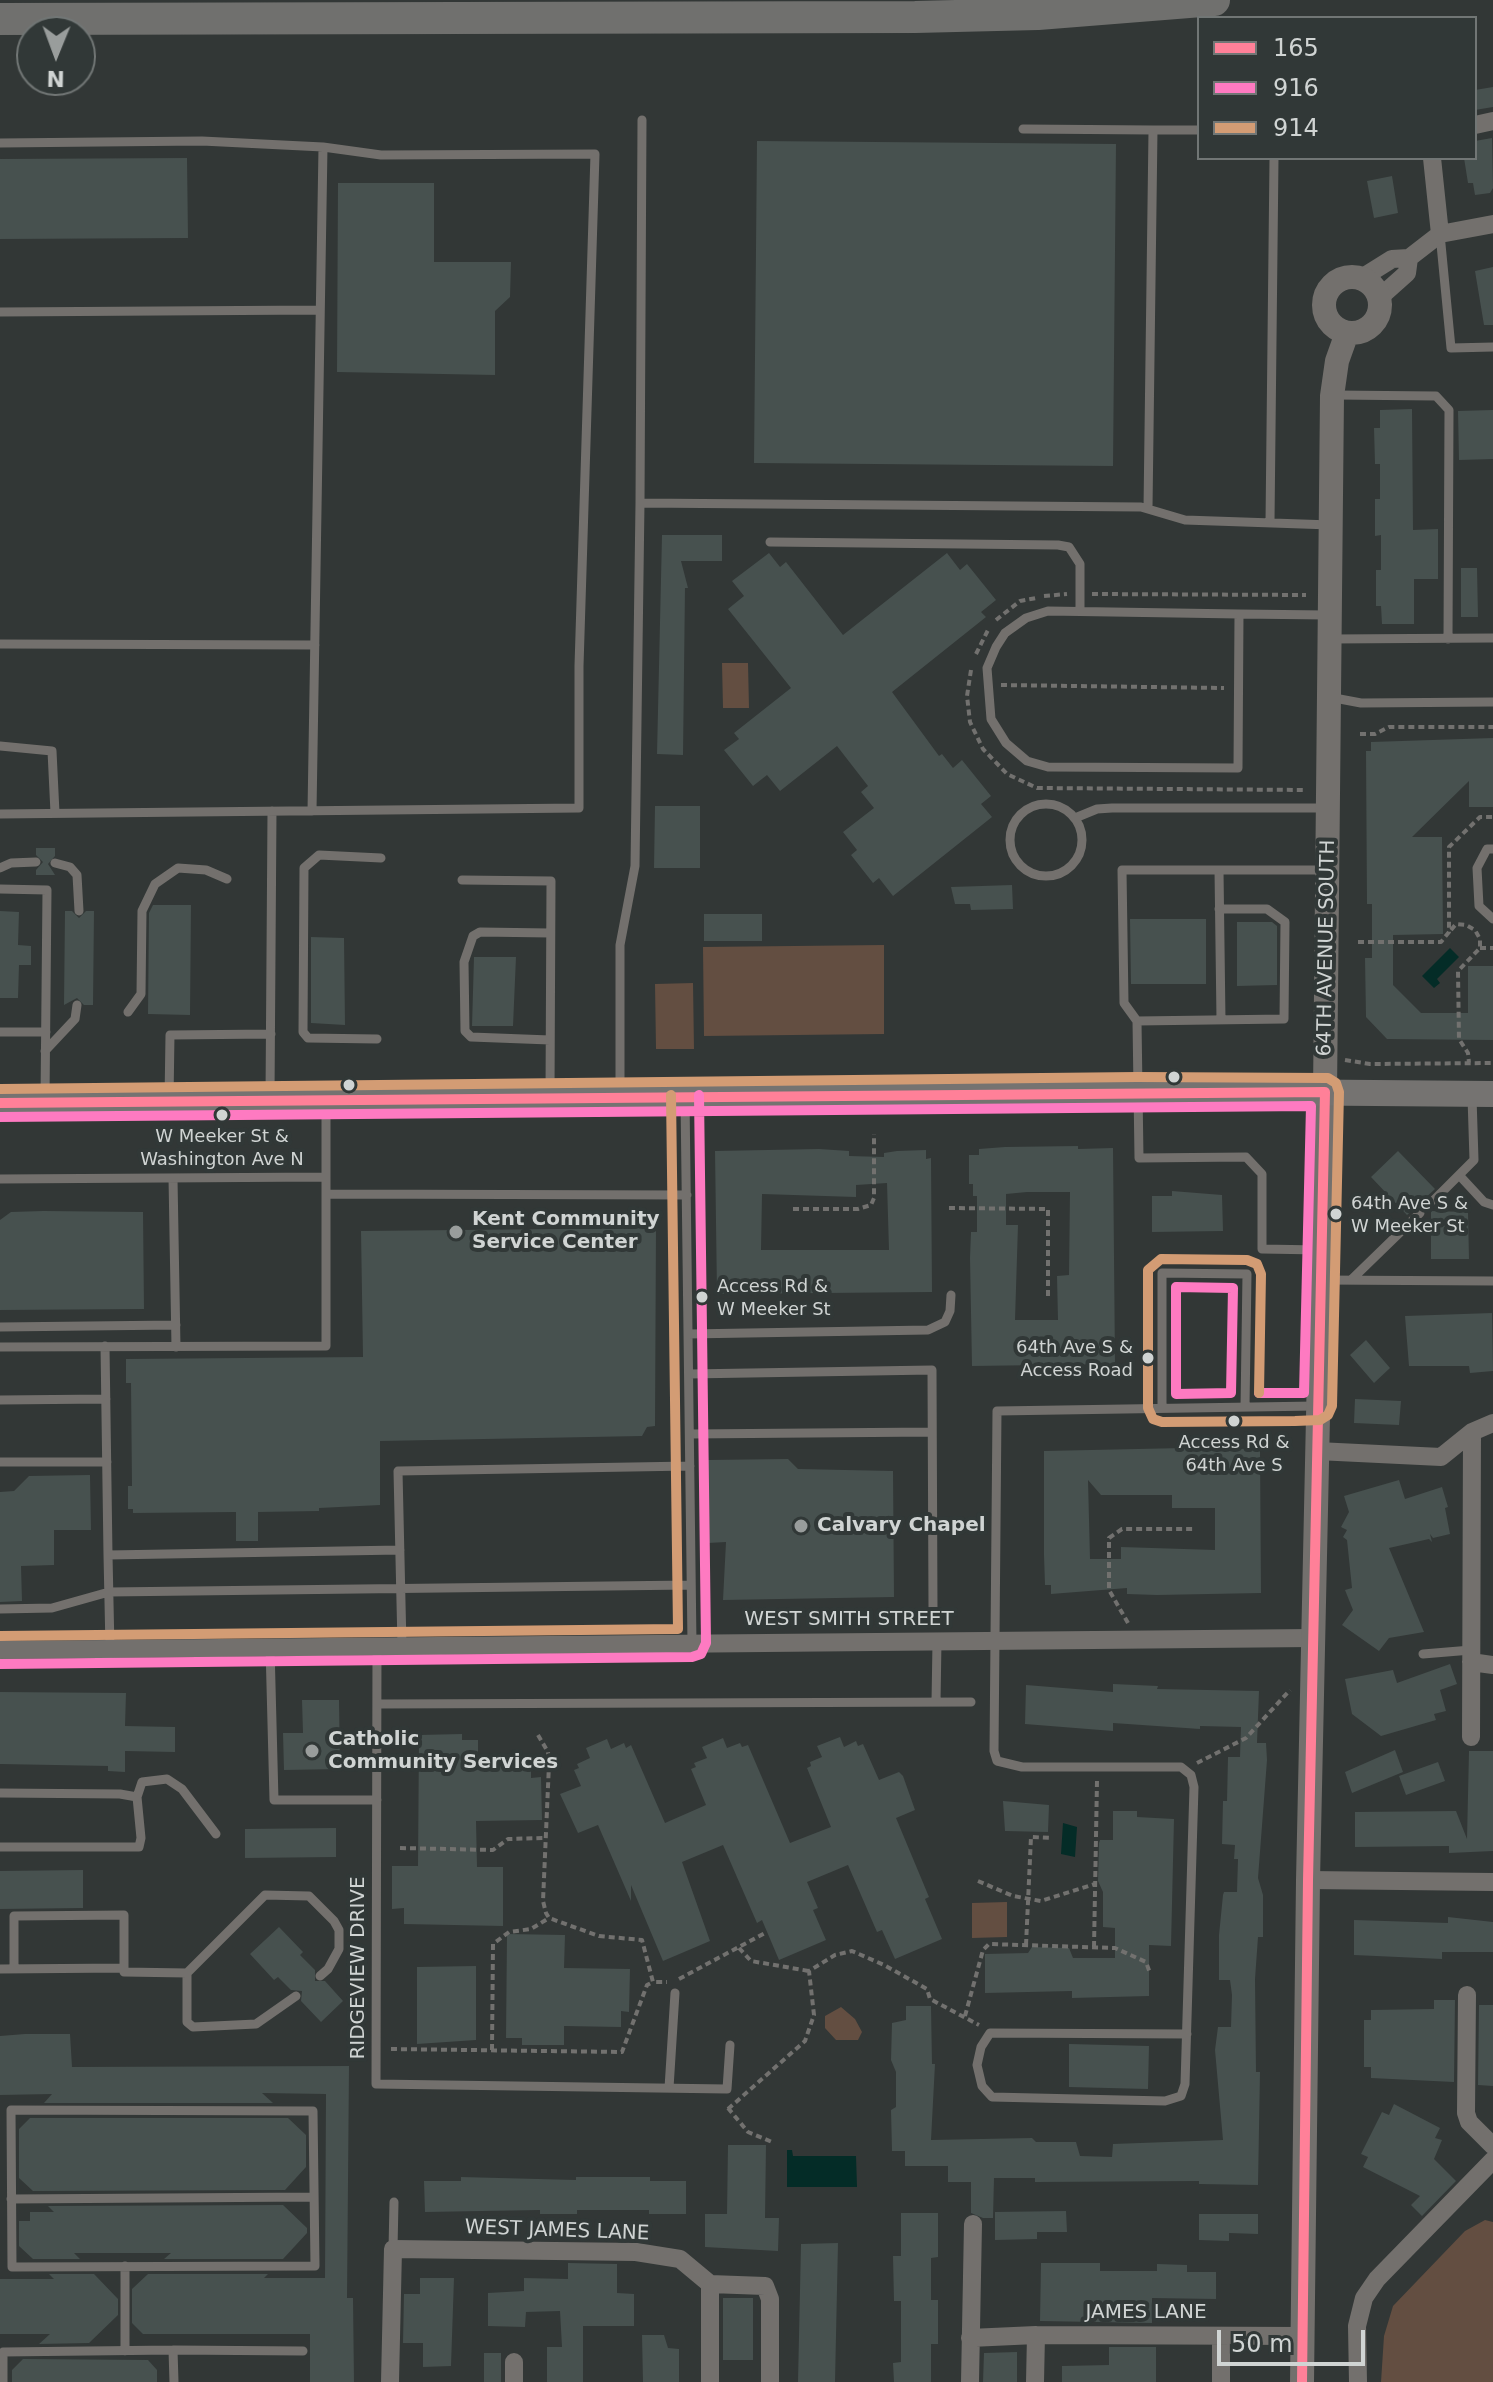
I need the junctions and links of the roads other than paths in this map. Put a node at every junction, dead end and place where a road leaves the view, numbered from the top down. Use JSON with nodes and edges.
{"nodes":[{"id":1,"x":1214,"y":0,"type":"edge"},
{"id":2,"x":3,"y":20,"type":"edge"},
{"id":3,"x":642,"y":120,"type":"dead end"},
{"id":4,"x":1023,"y":129,"type":"dead end"},
{"id":5,"x":1153,"y":130,"type":"junction"},
{"id":6,"x":1197,"y":130,"type":"edge"},
{"id":7,"x":0,"y":143,"type":"edge"},
{"id":8,"x":323,"y":147,"type":"junction"},
{"id":9,"x":1274,"y":160,"type":"edge"},
{"id":10,"x":1432,"y":160,"type":"edge"},
{"id":11,"x":1493,"y":224,"type":"edge"},
{"id":12,"x":1440,"y":234,"type":"junction"},
{"id":13,"x":1409,"y":258,"type":"junction"},
{"id":14,"x":1360,"y":279,"type":"junction"},
{"id":15,"x":1379,"y":298,"type":"junction"},
{"id":16,"x":320,"y":310,"type":"junction"},
{"id":17,"x":0,"y":312,"type":"edge"},
{"id":18,"x":1347,"y":333,"type":"junction"},
{"id":19,"x":1493,"y":347,"type":"edge"},
{"id":20,"x":1332,"y":396,"type":"junction"},
{"id":21,"x":640,"y":503,"type":"junction"},
{"id":22,"x":1148,"y":508,"type":"junction"},
{"id":23,"x":1270,"y":522,"type":"junction"},
{"id":24,"x":1331,"y":525,"type":"junction"},
{"id":25,"x":770,"y":542,"type":"dead end"},
{"id":26,"x":1080,"y":611,"type":"junction"},
{"id":27,"x":1239,"y":614,"type":"junction"},
{"id":28,"x":1330,"y":627,"type":"junction"},
{"id":29,"x":1493,"y":638,"type":"edge"},
{"id":30,"x":1448,"y":639,"type":"junction"},
{"id":31,"x":0,"y":644,"type":"edge"},
{"id":32,"x":315,"y":645,"type":"junction"},
{"id":33,"x":1329,"y":697,"type":"junction"},
{"id":34,"x":1493,"y":702,"type":"edge"},
{"id":35,"x":0,"y":746,"type":"edge"},
{"id":36,"x":1329,"y":808,"type":"junction"},
{"id":37,"x":272,"y":811,"type":"junction"},
{"id":38,"x":312,"y":811,"type":"junction"},
{"id":39,"x":55,"y":813,"type":"junction"},
{"id":40,"x":0,"y":814,"type":"edge"},
{"id":41,"x":1075,"y":818,"type":"junction"},
{"id":42,"x":1493,"y":849,"type":"edge"},
{"id":43,"x":381,"y":858,"type":"dead end"},
{"id":44,"x":36,"y":862,"type":"dead end"},
{"id":45,"x":55,"y":863,"type":"dead end"},
{"id":46,"x":0,"y":868,"type":"edge"},
{"id":47,"x":1219,"y":870,"type":"junction"},
{"id":48,"x":1328,"y":870,"type":"junction"},
{"id":49,"x":227,"y":879,"type":"dead end"},
{"id":50,"x":462,"y":880,"type":"dead end"},
{"id":51,"x":0,"y":889,"type":"edge"},
{"id":52,"x":1219,"y":909,"type":"junction"},
{"id":53,"x":79,"y":911,"type":"dead end"},
{"id":54,"x":1493,"y":919,"type":"edge"},
{"id":55,"x":550,"y":933,"type":"junction"},
{"id":56,"x":77,"y":1005,"type":"dead end"},
{"id":57,"x":128,"y":1012,"type":"dead end"},
{"id":58,"x":1221,"y":1020,"type":"junction"},
{"id":59,"x":1137,"y":1021,"type":"junction"},
{"id":60,"x":0,"y":1032,"type":"edge"},
{"id":61,"x":46,"y":1032,"type":"junction"},
{"id":62,"x":271,"y":1034,"type":"junction"},
{"id":63,"x":377,"y":1039,"type":"dead end"},
{"id":64,"x":550,"y":1040,"type":"junction"},
{"id":65,"x":45,"y":1051,"type":"junction"},
{"id":66,"x":1137,"y":1091,"type":"junction"},
{"id":67,"x":1325,"y":1092,"type":"junction"},
{"id":68,"x":1482,"y":1094,"type":"edge"},
{"id":69,"x":685,"y":1095,"type":"junction"},
{"id":70,"x":620,"y":1096,"type":"junction"},
{"id":71,"x":550,"y":1097,"type":"junction"},
{"id":72,"x":326,"y":1099,"type":"junction"},
{"id":73,"x":270,"y":1100,"type":"junction"},
{"id":74,"x":169,"y":1101,"type":"junction"},
{"id":75,"x":45,"y":1102,"type":"junction"},
{"id":76,"x":0,"y":1103,"type":"edge"},
{"id":77,"x":1459,"y":1175,"type":"junction"},
{"id":78,"x":326,"y":1177,"type":"junction"},
{"id":79,"x":173,"y":1178,"type":"junction"},
{"id":80,"x":0,"y":1179,"type":"edge"},
{"id":81,"x":327,"y":1194,"type":"junction"},
{"id":82,"x":687,"y":1195,"type":"junction"},
{"id":83,"x":1433,"y":1201,"type":"dead end"},
{"id":84,"x":1493,"y":1205,"type":"edge"},
{"id":85,"x":1420,"y":1213,"type":"dead end"},
{"id":86,"x":1322,"y":1250,"type":"junction"},
{"id":87,"x":1321,"y":1280,"type":"junction"},
{"id":88,"x":1350,"y":1280,"type":"junction"},
{"id":89,"x":1493,"y":1281,"type":"edge"},
{"id":90,"x":951,"y":1295,"type":"dead end"},
{"id":91,"x":176,"y":1325,"type":"junction"},
{"id":92,"x":0,"y":1327,"type":"edge"},
{"id":93,"x":688,"y":1334,"type":"junction"},
{"id":94,"x":105,"y":1346,"type":"junction"},
{"id":95,"x":0,"y":1347,"type":"edge"},
{"id":96,"x":176,"y":1347,"type":"junction"},
{"id":97,"x":689,"y":1374,"type":"junction"},
{"id":98,"x":106,"y":1399,"type":"junction"},
{"id":99,"x":0,"y":1400,"type":"edge"},
{"id":100,"x":1318,"y":1406,"type":"junction"},
{"id":101,"x":1245,"y":1407,"type":"junction"},
{"id":102,"x":1162,"y":1408,"type":"junction"},
{"id":103,"x":1493,"y":1423,"type":"edge"},
{"id":104,"x":932,"y":1432,"type":"junction"},
{"id":105,"x":1472,"y":1432,"type":"junction"},
{"id":106,"x":690,"y":1434,"type":"junction"},
{"id":107,"x":1317,"y":1451,"type":"junction"},
{"id":108,"x":0,"y":1462,"type":"edge"},
{"id":109,"x":107,"y":1462,"type":"junction"},
{"id":110,"x":690,"y":1466,"type":"junction"},
{"id":111,"x":400,"y":1550,"type":"junction"},
{"id":112,"x":108,"y":1555,"type":"junction"},
{"id":113,"x":691,"y":1585,"type":"junction"},
{"id":114,"x":401,"y":1588,"type":"junction"},
{"id":115,"x":109,"y":1592,"type":"junction"},
{"id":116,"x":0,"y":1609,"type":"edge"},
{"id":117,"x":933,"y":1609,"type":"dead end"},
{"id":118,"x":1313,"y":1638,"type":"junction"},
{"id":119,"x":937,"y":1641,"type":"junction"},
{"id":120,"x":997,"y":1641,"type":"junction"},
{"id":121,"x":692,"y":1643,"type":"junction"},
{"id":122,"x":377,"y":1646,"type":"junction"},
{"id":123,"x":402,"y":1646,"type":"junction"},
{"id":124,"x":270,"y":1647,"type":"junction"},
{"id":125,"x":110,"y":1649,"type":"junction"},
{"id":126,"x":0,"y":1650,"type":"edge"},
{"id":127,"x":1423,"y":1654,"type":"dead end"},
{"id":128,"x":1471,"y":1656,"type":"junction"},
{"id":129,"x":1493,"y":1665,"type":"edge"},
{"id":130,"x":936,"y":1702,"type":"junction"},
{"id":131,"x":971,"y":1702,"type":"dead end"},
{"id":132,"x":378,"y":1704,"type":"junction"},
{"id":133,"x":1471,"y":1737,"type":"dead end"},
{"id":134,"x":0,"y":1793,"type":"edge"},
{"id":135,"x":137,"y":1797,"type":"junction"},
{"id":136,"x":377,"y":1800,"type":"junction"},
{"id":137,"x":216,"y":1834,"type":"dead end"},
{"id":138,"x":0,"y":1847,"type":"edge"},
{"id":139,"x":1308,"y":1880,"type":"junction"},
{"id":140,"x":1493,"y":1882,"type":"edge"},
{"id":141,"x":124,"y":1968,"type":"junction"},
{"id":142,"x":0,"y":1969,"type":"edge"},
{"id":143,"x":14,"y":1969,"type":"junction"},
{"id":144,"x":187,"y":1973,"type":"junction"},
{"id":145,"x":320,"y":1976,"type":"dead end"},
{"id":146,"x":675,"y":1993,"type":"dead end"},
{"id":147,"x":1467,"y":1995,"type":"dead end"},
{"id":148,"x":296,"y":1996,"type":"dead end"},
{"id":149,"x":1187,"y":2034,"type":"junction"},
{"id":150,"x":730,"y":2045,"type":"dead end"},
{"id":151,"x":669,"y":2088,"type":"junction"},
{"id":152,"x":1493,"y":2146,"type":"edge"},
{"id":153,"x":1493,"y":2160,"type":"edge"},
{"id":154,"x":0,"y":2192,"type":"edge"},
{"id":155,"x":11,"y":2195,"type":"junction"},
{"id":156,"x":314,"y":2197,"type":"junction"},
{"id":157,"x":394,"y":2202,"type":"dead end"},
{"id":158,"x":973,"y":2224,"type":"dead end"},
{"id":159,"x":393,"y":2249,"type":"junction"},
{"id":160,"x":125,"y":2266,"type":"junction"},
{"id":161,"x":710,"y":2284,"type":"junction"},
{"id":162,"x":1036,"y":2335,"type":"junction"},
{"id":163,"x":1221,"y":2336,"type":"junction"},
{"id":164,"x":1303,"y":2336,"type":"junction"},
{"id":165,"x":970,"y":2338,"type":"junction"},
{"id":166,"x":173,"y":2350,"type":"junction"},
{"id":167,"x":125,"y":2351,"type":"junction"},
{"id":168,"x":303,"y":2351,"type":"dead end"},
{"id":169,"x":514,"y":2362,"type":"dead end"},
{"id":170,"x":3,"y":2382,"type":"edge"},
{"id":171,"x":174,"y":2382,"type":"edge"},
{"id":172,"x":390,"y":2382,"type":"edge"},
{"id":173,"x":514,"y":2382,"type":"edge"},
{"id":174,"x":710,"y":2382,"type":"edge"},
{"id":175,"x":770,"y":2382,"type":"edge"},
{"id":176,"x":970,"y":2382,"type":"edge"},
{"id":177,"x":1035,"y":2382,"type":"edge"},
{"id":178,"x":1221,"y":2382,"type":"edge"},
{"id":179,"x":1302,"y":2382,"type":"edge"},
{"id":180,"x":1358,"y":2382,"type":"edge"}],
"edges":[{"from":1,"to":2,"type":"highway"},
{"from":3,"to":21,"type":"lane"},
{"from":4,"to":5,"type":"lane"},
{"from":5,"to":6,"type":"lane"},
{"from":5,"to":22,"type":"lane"},
{"from":7,"to":8,"type":"lane"},
{"from":8,"to":16,"type":"lane"},
{"from":8,"to":38,"type":"lane"},
{"from":9,"to":23,"type":"lane"},
{"from":10,"to":12,"type":"street"},
{"from":11,"to":12,"type":"street"},
{"from":12,"to":13,"type":"street"},
{"from":12,"to":19,"type":"lane"},
{"from":13,"to":14,"type":"street"},
{"from":13,"to":15,"type":"street"},
{"from":14,"to":15,"type":"street"},
{"from":14,"to":18,"type":"street"},
{"from":15,"to":18,"type":"street"},
{"from":16,"to":17,"type":"lane"},
{"from":16,"to":32,"type":"lane"},
{"from":18,"to":20,"type":"street","name":"64TH AVENUE SOUTH"},
{"from":20,"to":24,"type":"street","name":"64TH AVENUE SOUTH"},
{"from":20,"to":30,"type":"lane"},
{"from":21,"to":22,"type":"lane"},
{"from":21,"to":70,"type":"lane"},
{"from":22,"to":23,"type":"lane"},
{"from":23,"to":24,"type":"lane"},
{"from":24,"to":28,"type":"street","name":"64TH AVENUE SOUTH"},
{"from":25,"to":26,"type":"lane"},
{"from":26,"to":27,"type":"lane"},
{"from":26,"to":27,"type":"lane"},
{"from":27,"to":28,"type":"lane"},
{"from":28,"to":30,"type":"lane"},
{"from":28,"to":33,"type":"street","name":"64TH AVENUE SOUTH"},
{"from":29,"to":30,"type":"lane"},
{"from":31,"to":32,"type":"lane"},
{"from":32,"to":38,"type":"lane"},
{"from":33,"to":34,"type":"lane"},
{"from":33,"to":36,"type":"street","name":"64TH AVENUE SOUTH"},
{"from":35,"to":39,"type":"lane"},
{"from":36,"to":41,"type":"lane"},
{"from":36,"to":48,"type":"street","name":"64TH AVENUE SOUTH"},
{"from":37,"to":38,"type":"lane"},
{"from":37,"to":39,"type":"lane"},
{"from":37,"to":62,"type":"lane"},
{"from":39,"to":40,"type":"lane"},
{"from":41,"to":41,"type":"lane"},
{"from":42,"to":54,"type":"lane"},
{"from":43,"to":63,"type":"lane"},
{"from":44,"to":46,"type":"lane"},
{"from":45,"to":53,"type":"lane"},
{"from":47,"to":48,"type":"lane"},
{"from":47,"to":52,"type":"lane"},
{"from":47,"to":59,"type":"lane"},
{"from":48,"to":67,"type":"street","name":"64TH AVENUE SOUTH"},
{"from":49,"to":57,"type":"lane"},
{"from":50,"to":55,"type":"lane"},
{"from":51,"to":61,"type":"lane"},
{"from":52,"to":58,"type":"lane"},
{"from":52,"to":58,"type":"lane"},
{"from":55,"to":64,"type":"lane"},
{"from":55,"to":64,"type":"lane"},
{"from":56,"to":65,"type":"lane"},
{"from":58,"to":59,"type":"lane"},
{"from":59,"to":66,"type":"lane"},
{"from":60,"to":61,"type":"lane"},
{"from":61,"to":65,"type":"lane"},
{"from":62,"to":73,"type":"lane"},
{"from":62,"to":74,"type":"lane"},
{"from":64,"to":71,"type":"lane"},
{"from":65,"to":75,"type":"lane"},
{"from":66,"to":67,"type":"main road"},
{"from":66,"to":69,"type":"main road"},
{"from":66,"to":86,"type":"lane"},
{"from":67,"to":68,"type":"main road"},
{"from":67,"to":86,"type":"street","name":"64TH AVENUE SOUTH"},
{"from":68,"to":77,"type":"lane"},
{"from":69,"to":70,"type":"main road"},
{"from":69,"to":82,"type":"lane"},
{"from":70,"to":71,"type":"main road"},
{"from":71,"to":72,"type":"main road"},
{"from":72,"to":73,"type":"main road"},
{"from":72,"to":78,"type":"lane"},
{"from":73,"to":74,"type":"main road"},
{"from":74,"to":75,"type":"main road"},
{"from":75,"to":76,"type":"main road"},
{"from":77,"to":83,"type":"lane"},
{"from":77,"to":84,"type":"lane"},
{"from":78,"to":79,"type":"lane"},
{"from":78,"to":81,"type":"lane"},
{"from":79,"to":80,"type":"lane"},
{"from":79,"to":91,"type":"lane"},
{"from":81,"to":82,"type":"lane"},
{"from":81,"to":96,"type":"lane"},
{"from":82,"to":93,"type":"lane"},
{"from":85,"to":88,"type":"lane"},
{"from":86,"to":87,"type":"street","name":"64TH AVENUE SOUTH"},
{"from":87,"to":88,"type":"lane"},
{"from":87,"to":100,"type":"street","name":"64TH AVENUE SOUTH"},
{"from":88,"to":89,"type":"lane"},
{"from":90,"to":93,"type":"lane"},
{"from":91,"to":92,"type":"lane"},
{"from":91,"to":96,"type":"lane"},
{"from":93,"to":97,"type":"lane"},
{"from":94,"to":95,"type":"lane"},
{"from":94,"to":96,"type":"lane"},
{"from":94,"to":98,"type":"lane"},
{"from":97,"to":104,"type":"lane"},
{"from":97,"to":106,"type":"lane"},
{"from":98,"to":99,"type":"lane"},
{"from":98,"to":109,"type":"lane"},
{"from":100,"to":101,"type":"lane"},
{"from":100,"to":107,"type":"street","name":"64TH AVENUE SOUTH"},
{"from":101,"to":102,"type":"lane"},
{"from":101,"to":102,"type":"lane"},
{"from":102,"to":120,"type":"lane"},
{"from":103,"to":105,"type":"street"},
{"from":104,"to":106,"type":"lane"},
{"from":104,"to":117,"type":"lane"},
{"from":105,"to":107,"type":"street"},
{"from":105,"to":128,"type":"street"},
{"from":106,"to":110,"type":"lane"},
{"from":107,"to":118,"type":"street","name":"64TH AVENUE SOUTH"},
{"from":108,"to":109,"type":"lane"},
{"from":109,"to":112,"type":"lane"},
{"from":110,"to":111,"type":"lane"},
{"from":110,"to":113,"type":"lane"},
{"from":111,"to":112,"type":"lane"},
{"from":111,"to":114,"type":"lane"},
{"from":112,"to":115,"type":"lane"},
{"from":113,"to":114,"type":"lane"},
{"from":113,"to":121,"type":"lane"},
{"from":114,"to":115,"type":"lane"},
{"from":114,"to":123,"type":"lane"},
{"from":115,"to":116,"type":"lane"},
{"from":115,"to":125,"type":"lane"},
{"from":118,"to":120,"type":"street","name":"WEST SMITH STREET"},
{"from":118,"to":139,"type":"street","name":"64TH AVENUE SOUTH"},
{"from":119,"to":120,"type":"street","name":"WEST SMITH STREET"},
{"from":119,"to":121,"type":"street","name":"WEST SMITH STREET"},
{"from":119,"to":130,"type":"lane"},
{"from":120,"to":149,"type":"lane"},
{"from":121,"to":123,"type":"street","name":"WEST SMITH STREET"},
{"from":122,"to":123,"type":"street","name":"WEST SMITH STREET"},
{"from":122,"to":124,"type":"street","name":"WEST SMITH STREET"},
{"from":122,"to":132,"type":"lane","name":"RIDGEVIEW DRIVE"},
{"from":124,"to":125,"type":"street","name":"WEST SMITH STREET"},
{"from":124,"to":136,"type":"lane"},
{"from":125,"to":126,"type":"street","name":"WEST SMITH STREET"},
{"from":127,"to":128,"type":"lane"},
{"from":128,"to":129,"type":"street"},
{"from":128,"to":133,"type":"street"},
{"from":130,"to":131,"type":"lane"},
{"from":130,"to":132,"type":"lane"},
{"from":132,"to":136,"type":"lane","name":"RIDGEVIEW DRIVE"},
{"from":134,"to":135,"type":"lane"},
{"from":135,"to":137,"type":"lane"},
{"from":135,"to":138,"type":"lane"},
{"from":136,"to":151,"type":"lane","name":"RIDGEVIEW DRIVE"},
{"from":139,"to":140,"type":"street"},
{"from":139,"to":164,"type":"street","name":"64TH AVENUE SOUTH"},
{"from":141,"to":143,"type":"lane"},
{"from":141,"to":143,"type":"lane"},
{"from":141,"to":144,"type":"lane"},
{"from":142,"to":143,"type":"lane"},
{"from":144,"to":145,"type":"lane"},
{"from":144,"to":148,"type":"lane"},
{"from":146,"to":151,"type":"lane"},
{"from":147,"to":152,"type":"street"},
{"from":149,"to":149,"type":"lane"},
{"from":150,"to":151,"type":"lane","name":"RIDGEVIEW DRIVE"},
{"from":153,"to":180,"type":"street"},
{"from":154,"to":155,"type":"lane"},
{"from":155,"to":156,"type":"lane"},
{"from":155,"to":156,"type":"lane"},
{"from":155,"to":160,"type":"lane"},
{"from":156,"to":160,"type":"lane"},
{"from":157,"to":159,"type":"lane"},
{"from":158,"to":165,"type":"street"},
{"from":159,"to":161,"type":"street","name":"WEST JAMES LANE"},
{"from":159,"to":172,"type":"street"},
{"from":160,"to":167,"type":"lane"},
{"from":161,"to":174,"type":"street"},
{"from":161,"to":175,"type":"street"},
{"from":162,"to":163,"type":"street","name":"JAMES LANE"},
{"from":162,"to":165,"type":"street"},
{"from":162,"to":177,"type":"street"},
{"from":163,"to":164,"type":"street","name":"JAMES LANE"},
{"from":163,"to":178,"type":"street"},
{"from":164,"to":179,"type":"street","name":"64TH AVENUE SOUTH"},
{"from":165,"to":176,"type":"street"},
{"from":166,"to":167,"type":"lane"},
{"from":166,"to":168,"type":"lane"},
{"from":166,"to":171,"type":"lane"},
{"from":167,"to":170,"type":"lane"},
{"from":169,"to":173,"type":"street"}]}
